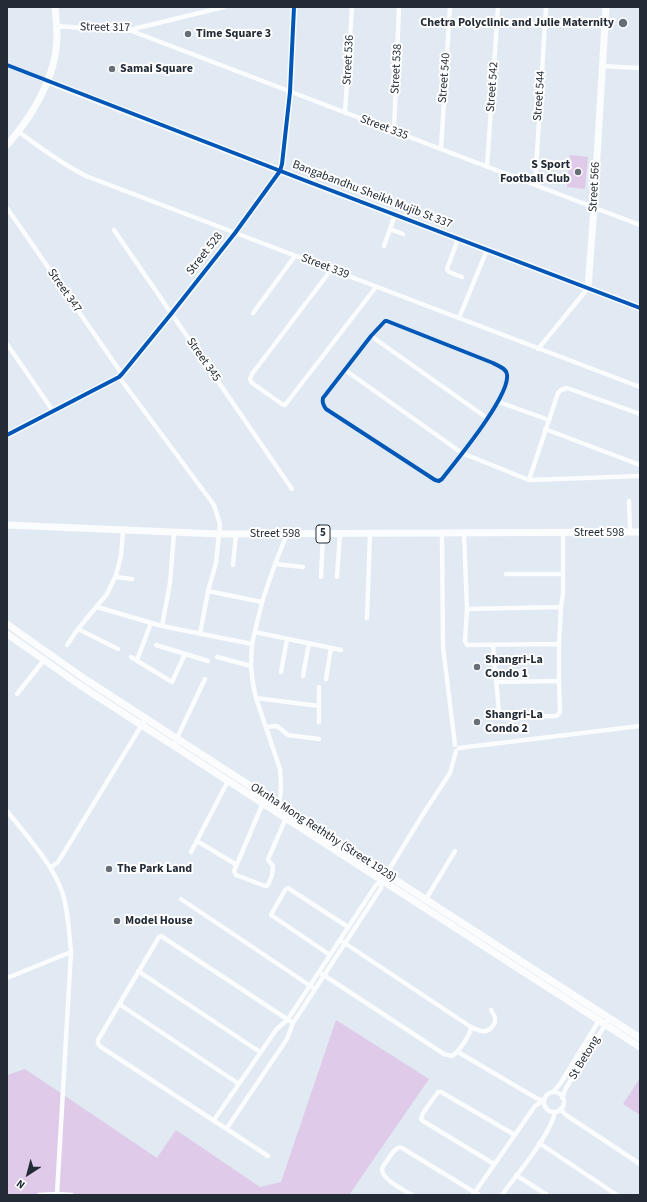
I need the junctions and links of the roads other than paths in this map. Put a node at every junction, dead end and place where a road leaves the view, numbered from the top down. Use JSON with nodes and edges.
{"nodes":[{"id":1,"x":55,"y":7,"type":"edge"},
{"id":2,"x":224,"y":7,"type":"edge"},
{"id":3,"x":294,"y":7,"type":"edge"},
{"id":4,"x":352,"y":7,"type":"edge"},
{"id":5,"x":399,"y":7,"type":"edge"},
{"id":6,"x":450,"y":7,"type":"edge"},
{"id":7,"x":498,"y":7,"type":"edge"},
{"id":8,"x":546,"y":7,"type":"edge"},
{"id":9,"x":606,"y":7,"type":"edge"},
{"id":10,"x":56,"y":26,"type":"junction"},
{"id":11,"x":129,"y":30,"type":"junction"},
{"id":12,"x":7,"y":65,"type":"edge"},
{"id":13,"x":602,"y":66,"type":"junction"},
{"id":14,"x":640,"y":68,"type":"edge"},
{"id":15,"x":47,"y":80,"type":"junction"},
{"id":16,"x":290,"y":92,"type":"junction"},
{"id":17,"x":345,"y":113,"type":"junction"},
{"id":18,"x":394,"y":131,"type":"junction"},
{"id":19,"x":19,"y":132,"type":"junction"},
{"id":20,"x":7,"y":145,"type":"edge"},
{"id":21,"x":441,"y":149,"type":"junction"},
{"id":22,"x":488,"y":167,"type":"junction"},
{"id":23,"x":280,"y":171,"type":"junction"},
{"id":24,"x":535,"y":185,"type":"junction"},
{"id":25,"x":594,"y":207,"type":"junction"},
{"id":26,"x":7,"y":208,"type":"edge"},
{"id":27,"x":395,"y":215,"type":"junction"},
{"id":28,"x":640,"y":225,"type":"edge"},
{"id":29,"x":390,"y":229,"type":"junction"},
{"id":30,"x":114,"y":230,"type":"dead end"},
{"id":31,"x":235,"y":233,"type":"junction"},
{"id":32,"x":403,"y":234,"type":"dead end"},
{"id":33,"x":458,"y":239,"type":"junction"},
{"id":34,"x":384,"y":246,"type":"dead end"},
{"id":35,"x":487,"y":250,"type":"junction"},
{"id":36,"x":295,"y":256,"type":"junction"},
{"id":37,"x":331,"y":270,"type":"junction"},
{"id":38,"x":462,"y":277,"type":"dead end"},
{"id":39,"x":376,"y":287,"type":"junction"},
{"id":40,"x":588,"y":288,"type":"junction"},
{"id":41,"x":640,"y":308,"type":"edge"},
{"id":42,"x":253,"y":313,"type":"dead end"},
{"id":43,"x":171,"y":314,"type":"junction"},
{"id":44,"x":459,"y":318,"type":"junction"},
{"id":45,"x":371,"y":336,"type":"junction"},
{"id":46,"x":7,"y":344,"type":"edge"},
{"id":47,"x":538,"y":349,"type":"junction"},
{"id":48,"x":345,"y":370,"type":"junction"},
{"id":49,"x":120,"y":375,"type":"junction"},
{"id":50,"x":640,"y":387,"type":"edge"},
{"id":51,"x":499,"y":402,"type":"junction"},
{"id":52,"x":53,"y":411,"type":"junction"},
{"id":53,"x":640,"y":414,"type":"edge"},
{"id":54,"x":487,"y":418,"type":"junction"},
{"id":55,"x":548,"y":420,"type":"junction"},
{"id":56,"x":545,"y":429,"type":"junction"},
{"id":57,"x":7,"y":435,"type":"edge"},
{"id":58,"x":462,"y":453,"type":"junction"},
{"id":59,"x":640,"y":465,"type":"edge"},
{"id":60,"x":640,"y":476,"type":"edge"},
{"id":61,"x":529,"y":480,"type":"junction"},
{"id":62,"x":292,"y":489,"type":"dead end"},
{"id":63,"x":629,"y":501,"type":"dead end"},
{"id":64,"x":7,"y":525,"type":"edge"},
{"id":65,"x":123,"y":531,"type":"junction"},
{"id":66,"x":630,"y":532,"type":"junction"},
{"id":67,"x":640,"y":532,"type":"edge"},
{"id":68,"x":174,"y":533,"type":"junction"},
{"id":69,"x":442,"y":533,"type":"junction"},
{"id":70,"x":464,"y":533,"type":"junction"},
{"id":71,"x":563,"y":533,"type":"junction"},
{"id":72,"x":219,"y":534,"type":"junction"},
{"id":73,"x":236,"y":534,"type":"junction"},
{"id":74,"x":287,"y":534,"type":"junction"},
{"id":75,"x":324,"y":534,"type":"junction"},
{"id":76,"x":340,"y":534,"type":"junction"},
{"id":77,"x":370,"y":534,"type":"junction"},
{"id":78,"x":275,"y":564,"type":"junction"},
{"id":79,"x":233,"y":565,"type":"dead end"},
{"id":80,"x":303,"y":567,"type":"dead end"},
{"id":81,"x":506,"y":574,"type":"dead end"},
{"id":82,"x":563,"y":574,"type":"junction"},
{"id":83,"x":321,"y":576,"type":"dead end"},
{"id":84,"x":337,"y":576,"type":"dead end"},
{"id":85,"x":115,"y":577,"type":"junction"},
{"id":86,"x":132,"y":579,"type":"dead end"},
{"id":87,"x":208,"y":591,"type":"junction"},
{"id":88,"x":262,"y":602,"type":"junction"},
{"id":89,"x":97,"y":607,"type":"junction"},
{"id":90,"x":561,"y":607,"type":"junction"},
{"id":91,"x":467,"y":609,"type":"junction"},
{"id":92,"x":367,"y":618,"type":"dead end"},
{"id":93,"x":151,"y":623,"type":"junction"},
{"id":94,"x":7,"y":624,"type":"edge"},
{"id":95,"x":162,"y":626,"type":"junction"},
{"id":96,"x":78,"y":629,"type":"junction"},
{"id":97,"x":255,"y":632,"type":"junction"},
{"id":98,"x":7,"y":634,"type":"edge"},
{"id":99,"x":200,"y":634,"type":"junction"},
{"id":100,"x":287,"y":639,"type":"junction"},
{"id":101,"x":309,"y":643,"type":"junction"},
{"id":102,"x":252,"y":644,"type":"junction"},
{"id":103,"x":559,"y":644,"type":"junction"},
{"id":104,"x":68,"y":645,"type":"dead end"},
{"id":105,"x":156,"y":645,"type":"dead end"},
{"id":106,"x":493,"y":645,"type":"junction"},
{"id":107,"x":331,"y":648,"type":"junction"},
{"id":108,"x":118,"y":650,"type":"dead end"},
{"id":109,"x":341,"y":650,"type":"dead end"},
{"id":110,"x":185,"y":654,"type":"junction"},
{"id":111,"x":131,"y":657,"type":"dead end"},
{"id":112,"x":217,"y":657,"type":"dead end"},
{"id":113,"x":44,"y":660,"type":"junction"},
{"id":114,"x":137,"y":660,"type":"junction"},
{"id":115,"x":208,"y":661,"type":"dead end"},
{"id":116,"x":66,"y":665,"type":"junction"},
{"id":117,"x":251,"y":666,"type":"junction"},
{"id":118,"x":61,"y":672,"type":"junction"},
{"id":119,"x":281,"y":672,"type":"dead end"},
{"id":120,"x":304,"y":676,"type":"dead end"},
{"id":121,"x":205,"y":679,"type":"dead end"},
{"id":122,"x":326,"y":679,"type":"dead end"},
{"id":123,"x":559,"y":681,"type":"junction"},
{"id":124,"x":497,"y":682,"type":"junction"},
{"id":125,"x":319,"y":686,"type":"dead end"},
{"id":126,"x":18,"y":694,"type":"dead end"},
{"id":127,"x":256,"y":698,"type":"junction"},
{"id":128,"x":319,"y":706,"type":"junction"},
{"id":129,"x":146,"y":718,"type":"junction"},
{"id":130,"x":319,"y":722,"type":"dead end"},
{"id":131,"x":142,"y":725,"type":"junction"},
{"id":132,"x":640,"y":726,"type":"edge"},
{"id":133,"x":266,"y":727,"type":"junction"},
{"id":134,"x":176,"y":738,"type":"junction"},
{"id":135,"x":319,"y":739,"type":"dead end"},
{"id":136,"x":174,"y":746,"type":"junction"},
{"id":137,"x":456,"y":748,"type":"junction"},
{"id":138,"x":228,"y":780,"type":"junction"},
{"id":139,"x":263,"y":803,"type":"junction"},
{"id":140,"x":278,"y":808,"type":"junction"},
{"id":141,"x":7,"y":811,"type":"edge"},
{"id":142,"x":286,"y":818,"type":"junction"},
{"id":143,"x":197,"y":841,"type":"junction"},
{"id":144,"x":455,"y":851,"type":"dead end"},
{"id":145,"x":191,"y":852,"type":"dead end"},
{"id":146,"x":237,"y":865,"type":"junction"},
{"id":147,"x":51,"y":867,"type":"junction"},
{"id":148,"x":384,"y":877,"type":"junction"},
{"id":149,"x":181,"y":899,"type":"dead end"},
{"id":150,"x":426,"y":899,"type":"junction"},
{"id":151,"x":348,"y":927,"type":"junction"},
{"id":152,"x":340,"y":940,"type":"junction"},
{"id":153,"x":345,"y":944,"type":"junction"},
{"id":154,"x":71,"y":952,"type":"junction"},
{"id":155,"x":330,"y":955,"type":"junction"},
{"id":156,"x":138,"y":971,"type":"junction"},
{"id":157,"x":319,"y":972,"type":"junction"},
{"id":158,"x":324,"y":976,"type":"junction"},
{"id":159,"x":7,"y":978,"type":"edge"},
{"id":160,"x":310,"y":985,"type":"junction"},
{"id":161,"x":316,"y":989,"type":"junction"},
{"id":162,"x":119,"y":1004,"type":"junction"},
{"id":163,"x":491,"y":1010,"type":"dead end"},
{"id":164,"x":288,"y":1019,"type":"junction"},
{"id":165,"x":604,"y":1020,"type":"junction"},
{"id":166,"x":293,"y":1023,"type":"junction"},
{"id":167,"x":471,"y":1027,"type":"junction"},
{"id":168,"x":640,"y":1038,"type":"edge"},
{"id":169,"x":640,"y":1047,"type":"edge"},
{"id":170,"x":260,"y":1052,"type":"junction"},
{"id":171,"x":458,"y":1052,"type":"junction"},
{"id":172,"x":239,"y":1084,"type":"junction"},
{"id":173,"x":554,"y":1092,"type":"junction"},
{"id":174,"x":562,"y":1098,"type":"junction"},
{"id":175,"x":544,"y":1102,"type":"junction"},
{"id":176,"x":558,"y":1111,"type":"junction"},
{"id":177,"x":214,"y":1120,"type":"junction"},
{"id":178,"x":227,"y":1128,"type":"junction"},
{"id":179,"x":515,"y":1135,"type":"junction"},
{"id":180,"x":539,"y":1143,"type":"junction"},
{"id":181,"x":268,"y":1156,"type":"dead end"},
{"id":182,"x":494,"y":1164,"type":"junction"},
{"id":183,"x":640,"y":1164,"type":"edge"},
{"id":184,"x":516,"y":1175,"type":"junction"},
{"id":185,"x":57,"y":1194,"type":"junction"},
{"id":186,"x":476,"y":1194,"type":"edge"},
{"id":187,"x":39,"y":1195,"type":"edge"},
{"id":188,"x":72,"y":1195,"type":"edge"},
{"id":189,"x":412,"y":1195,"type":"edge"},
{"id":190,"x":502,"y":1195,"type":"edge"},
{"id":191,"x":547,"y":1195,"type":"edge"},
{"id":192,"x":617,"y":1195,"type":"edge"}],
"edges":[{"from":1,"to":10,"type":"main road"},
{"from":2,"to":11,"type":"street","name":"Street 317"},
{"from":3,"to":16,"type":"main road","name":"Street 528"},
{"from":4,"to":17,"type":"street","name":"Street 536"},
{"from":5,"to":18,"type":"street","name":"Street 538"},
{"from":6,"to":21,"type":"street","name":"Street 540"},
{"from":7,"to":22,"type":"street","name":"Street 542"},
{"from":8,"to":24,"type":"street","name":"Street 544"},
{"from":9,"to":13,"type":"main road","name":"Street 566"},
{"from":10,"to":11,"type":"street","name":"Street 317"},
{"from":10,"to":15,"type":"main road"},
{"from":11,"to":16,"type":"street","name":"Street 335"},
{"from":12,"to":15,"type":"street","name":"Bangabandhu Sheikh Mujib St 337"},
{"from":13,"to":14,"type":"street"},
{"from":13,"to":25,"type":"main road","name":"Street 566"},
{"from":15,"to":19,"type":"main road"},
{"from":15,"to":23,"type":"main road","name":"Bangabandhu Sheikh Mujib St 337"},
{"from":16,"to":17,"type":"street","name":"Street 335"},
{"from":16,"to":23,"type":"main road","name":"Street 528"},
{"from":17,"to":18,"type":"street","name":"Street 335"},
{"from":18,"to":21,"type":"street","name":"Street 335"},
{"from":19,"to":20,"type":"main road"},
{"from":19,"to":31,"type":"street","name":"Street 339"},
{"from":21,"to":22,"type":"street","name":"Street 335"},
{"from":22,"to":24,"type":"street","name":"Street 335"},
{"from":23,"to":27,"type":"main road","name":"Bangabandhu Sheikh Mujib St 337"},
{"from":23,"to":31,"type":"main road","name":"Street 528"},
{"from":24,"to":25,"type":"street","name":"Street 335"},
{"from":25,"to":28,"type":"street","name":"Street 335"},
{"from":25,"to":40,"type":"main road","name":"Street 566"},
{"from":26,"to":49,"type":"street","name":"Street 347"},
{"from":27,"to":29,"type":"street"},
{"from":27,"to":33,"type":"main road","name":"Bangabandhu Sheikh Mujib St 337"},
{"from":29,"to":32,"type":"street"},
{"from":29,"to":34,"type":"street"},
{"from":30,"to":43,"type":"street","name":"Street 345"},
{"from":31,"to":36,"type":"street","name":"Street 339"},
{"from":31,"to":43,"type":"main road","name":"Street 528"},
{"from":33,"to":35,"type":"main road","name":"Bangabandhu Sheikh Mujib St 337"},
{"from":33,"to":38,"type":"street"},
{"from":35,"to":40,"type":"main road","name":"Bangabandhu Sheikh Mujib St 337"},
{"from":35,"to":44,"type":"street"},
{"from":36,"to":37,"type":"street","name":"Street 339"},
{"from":36,"to":42,"type":"street"},
{"from":37,"to":39,"type":"street","name":"Street 339"},
{"from":37,"to":39,"type":"street"},
{"from":39,"to":44,"type":"street","name":"Street 339"},
{"from":40,"to":41,"type":"main road","name":"Bangabandhu Sheikh Mujib St 337"},
{"from":40,"to":47,"type":"street"},
{"from":43,"to":49,"type":"main road","name":"Street 528"},
{"from":43,"to":62,"type":"street","name":"Street 345"},
{"from":44,"to":47,"type":"street","name":"Street 339"},
{"from":45,"to":48,"type":"street"},
{"from":45,"to":51,"type":"street"},
{"from":45,"to":54,"type":"street"},
{"from":46,"to":52,"type":"street"},
{"from":47,"to":50,"type":"street","name":"Street 339"},
{"from":48,"to":58,"type":"street"},
{"from":48,"to":58,"type":"street"},
{"from":49,"to":52,"type":"main road","name":"Street 528"},
{"from":49,"to":72,"type":"street","name":"Street 347"},
{"from":51,"to":54,"type":"street"},
{"from":51,"to":55,"type":"street"},
{"from":52,"to":57,"type":"main road","name":"Street 528"},
{"from":53,"to":55,"type":"street"},
{"from":54,"to":58,"type":"street"},
{"from":55,"to":56,"type":"street"},
{"from":56,"to":59,"type":"street"},
{"from":56,"to":61,"type":"street"},
{"from":58,"to":61,"type":"street"},
{"from":60,"to":61,"type":"street"},
{"from":63,"to":66,"type":"street"},
{"from":64,"to":65,"type":"main road","name":"Street 598","number":"5"},
{"from":65,"to":68,"type":"main road","name":"Street 598","number":"5"},
{"from":65,"to":85,"type":"street"},
{"from":66,"to":67,"type":"main road","name":"Street 598","number":"5"},
{"from":66,"to":71,"type":"main road","name":"Street 598","number":"5"},
{"from":68,"to":72,"type":"main road","name":"Street 598","number":"5"},
{"from":68,"to":95,"type":"street"},
{"from":69,"to":70,"type":"main road","name":"Street 598","number":"5"},
{"from":69,"to":77,"type":"main road","name":"Street 598","number":"5"},
{"from":69,"to":137,"type":"street"},
{"from":70,"to":71,"type":"main road","name":"Street 598","number":"5"},
{"from":70,"to":91,"type":"street"},
{"from":71,"to":82,"type":"street"},
{"from":72,"to":73,"type":"main road","name":"Street 598","number":"5"},
{"from":72,"to":87,"type":"street","name":"Street 347"},
{"from":73,"to":74,"type":"main road","name":"Street 598","number":"5"},
{"from":73,"to":79,"type":"street"},
{"from":74,"to":75,"type":"main road","name":"Street 598","number":"5"},
{"from":74,"to":78,"type":"street"},
{"from":75,"to":76,"type":"main road","name":"Street 598","number":"5"},
{"from":75,"to":83,"type":"street"},
{"from":76,"to":77,"type":"main road","name":"Street 598","number":"5"},
{"from":76,"to":84,"type":"street"},
{"from":77,"to":92,"type":"street"},
{"from":78,"to":80,"type":"street"},
{"from":78,"to":88,"type":"street"},
{"from":81,"to":82,"type":"street"},
{"from":82,"to":90,"type":"street"},
{"from":85,"to":86,"type":"street"},
{"from":85,"to":89,"type":"street"},
{"from":87,"to":88,"type":"street"},
{"from":87,"to":99,"type":"street","name":"Street 347"},
{"from":88,"to":97,"type":"street"},
{"from":89,"to":93,"type":"street"},
{"from":89,"to":96,"type":"street"},
{"from":90,"to":91,"type":"street"},
{"from":90,"to":103,"type":"street"},
{"from":91,"to":106,"type":"street"},
{"from":93,"to":95,"type":"street"},
{"from":93,"to":114,"type":"street"},
{"from":94,"to":116,"type":"main road","name":"Oknha Mong Reththy (Street 1928)"},
{"from":95,"to":99,"type":"street"},
{"from":96,"to":104,"type":"street"},
{"from":96,"to":108,"type":"street"},
{"from":97,"to":100,"type":"street"},
{"from":97,"to":102,"type":"street"},
{"from":98,"to":113,"type":"main road","name":"Oknha Mong Reththy (Street 1928)"},
{"from":99,"to":102,"type":"street"},
{"from":100,"to":101,"type":"street"},
{"from":100,"to":119,"type":"street"},
{"from":101,"to":107,"type":"street"},
{"from":101,"to":120,"type":"street"},
{"from":102,"to":117,"type":"street"},
{"from":103,"to":106,"type":"street"},
{"from":103,"to":123,"type":"street"},
{"from":105,"to":110,"type":"street"},
{"from":106,"to":124,"type":"street"},
{"from":107,"to":109,"type":"street"},
{"from":107,"to":122,"type":"street"},
{"from":110,"to":114,"type":"street"},
{"from":110,"to":115,"type":"street"},
{"from":111,"to":114,"type":"street"},
{"from":112,"to":117,"type":"street"},
{"from":113,"to":118,"type":"main road","name":"Oknha Mong Reththy (Street 1928)"},
{"from":113,"to":126,"type":"street"},
{"from":116,"to":118,"type":"main road"},
{"from":116,"to":129,"type":"main road","name":"Oknha Mong Reththy (Street 1928)"},
{"from":117,"to":127,"type":"street"},
{"from":118,"to":131,"type":"main road","name":"Oknha Mong Reththy (Street 1928)"},
{"from":121,"to":134,"type":"street"},
{"from":123,"to":124,"type":"street"},
{"from":123,"to":124,"type":"street"},
{"from":125,"to":128,"type":"street"},
{"from":127,"to":128,"type":"street"},
{"from":127,"to":133,"type":"street"},
{"from":128,"to":130,"type":"street"},
{"from":129,"to":131,"type":"street"},
{"from":129,"to":134,"type":"main road","name":"Oknha Mong Reththy (Street 1928)"},
{"from":131,"to":136,"type":"main road","name":"Oknha Mong Reththy (Street 1928)"},
{"from":131,"to":147,"type":"street"},
{"from":132,"to":137,"type":"street"},
{"from":133,"to":135,"type":"street"},
{"from":133,"to":140,"type":"street"},
{"from":134,"to":136,"type":"street"},
{"from":134,"to":140,"type":"main road","name":"Oknha Mong Reththy (Street 1928)"},
{"from":136,"to":138,"type":"main road","name":"Oknha Mong Reththy (Street 1928)"},
{"from":137,"to":148,"type":"street"},
{"from":138,"to":139,"type":"main road","name":"Oknha Mong Reththy (Street 1928)"},
{"from":138,"to":143,"type":"street"},
{"from":139,"to":140,"type":"main road","name":"Oknha Mong Reththy (Street 1928)"},
{"from":139,"to":146,"type":"street"},
{"from":140,"to":142,"type":"main road","name":"Oknha Mong Reththy (Street 1928)"},
{"from":140,"to":148,"type":"main road","name":"Oknha Mong Reththy (Street 1928)"},
{"from":141,"to":147,"type":"street"},
{"from":142,"to":146,"type":"street"},
{"from":142,"to":148,"type":"main road","name":"Oknha Mong Reththy (Street 1928)"},
{"from":143,"to":145,"type":"street"},
{"from":143,"to":146,"type":"street"},
{"from":144,"to":150,"type":"street"},
{"from":147,"to":154,"type":"street"},
{"from":148,"to":150,"type":"main road","name":"Oknha Mong Reththy (Street 1928)"},
{"from":148,"to":151,"type":"street"},
{"from":148,"to":153,"type":"street"},
{"from":148,"to":165,"type":"main road","name":"Oknha Mong Reththy (Street 1928)"},
{"from":149,"to":160,"type":"street"},
{"from":150,"to":165,"type":"main road","name":"Oknha Mong Reththy (Street 1928)"},
{"from":151,"to":152,"type":"street"},
{"from":151,"to":155,"type":"street"},
{"from":152,"to":153,"type":"street"},
{"from":152,"to":155,"type":"street"},
{"from":153,"to":158,"type":"street"},
{"from":153,"to":167,"type":"street"},
{"from":154,"to":159,"type":"street"},
{"from":154,"to":185,"type":"street"},
{"from":155,"to":157,"type":"street"},
{"from":156,"to":162,"type":"street"},
{"from":156,"to":164,"type":"street"},
{"from":156,"to":170,"type":"street"},
{"from":157,"to":158,"type":"street"},
{"from":157,"to":160,"type":"street"},
{"from":158,"to":161,"type":"street"},
{"from":158,"to":171,"type":"street"},
{"from":160,"to":161,"type":"street"},
{"from":160,"to":164,"type":"street"},
{"from":161,"to":166,"type":"street"},
{"from":162,"to":172,"type":"street"},
{"from":162,"to":177,"type":"street"},
{"from":163,"to":167,"type":"street"},
{"from":164,"to":166,"type":"street"},
{"from":164,"to":170,"type":"street"},
{"from":165,"to":168,"type":"main road","name":"Oknha Mong Reththy (Street 1928)"},
{"from":165,"to":169,"type":"main road","name":"Oknha Mong Reththy (Street 1928)"},
{"from":165,"to":173,"type":"street","name":"St Betong"},
{"from":165,"to":174,"type":"street","name":"St Betong"},
{"from":166,"to":178,"type":"street"},
{"from":167,"to":171,"type":"street"},
{"from":170,"to":172,"type":"street"},
{"from":171,"to":175,"type":"street"},
{"from":172,"to":177,"type":"street"},
{"from":173,"to":174,"type":"street"},
{"from":173,"to":175,"type":"street"},
{"from":174,"to":176,"type":"street"},
{"from":175,"to":176,"type":"street"},
{"from":175,"to":179,"type":"street"},
{"from":176,"to":180,"type":"street"},
{"from":176,"to":183,"type":"street"},
{"from":177,"to":178,"type":"street"},
{"from":178,"to":181,"type":"street"},
{"from":179,"to":182,"type":"street"},
{"from":179,"to":182,"type":"street"},
{"from":180,"to":184,"type":"street"},
{"from":180,"to":192,"type":"street"},
{"from":182,"to":186,"type":"street"},
{"from":184,"to":190,"type":"street"},
{"from":184,"to":191,"type":"street"},
{"from":185,"to":187,"type":"street"},
{"from":185,"to":188,"type":"street"},
{"from":186,"to":189,"type":"street"}]}
